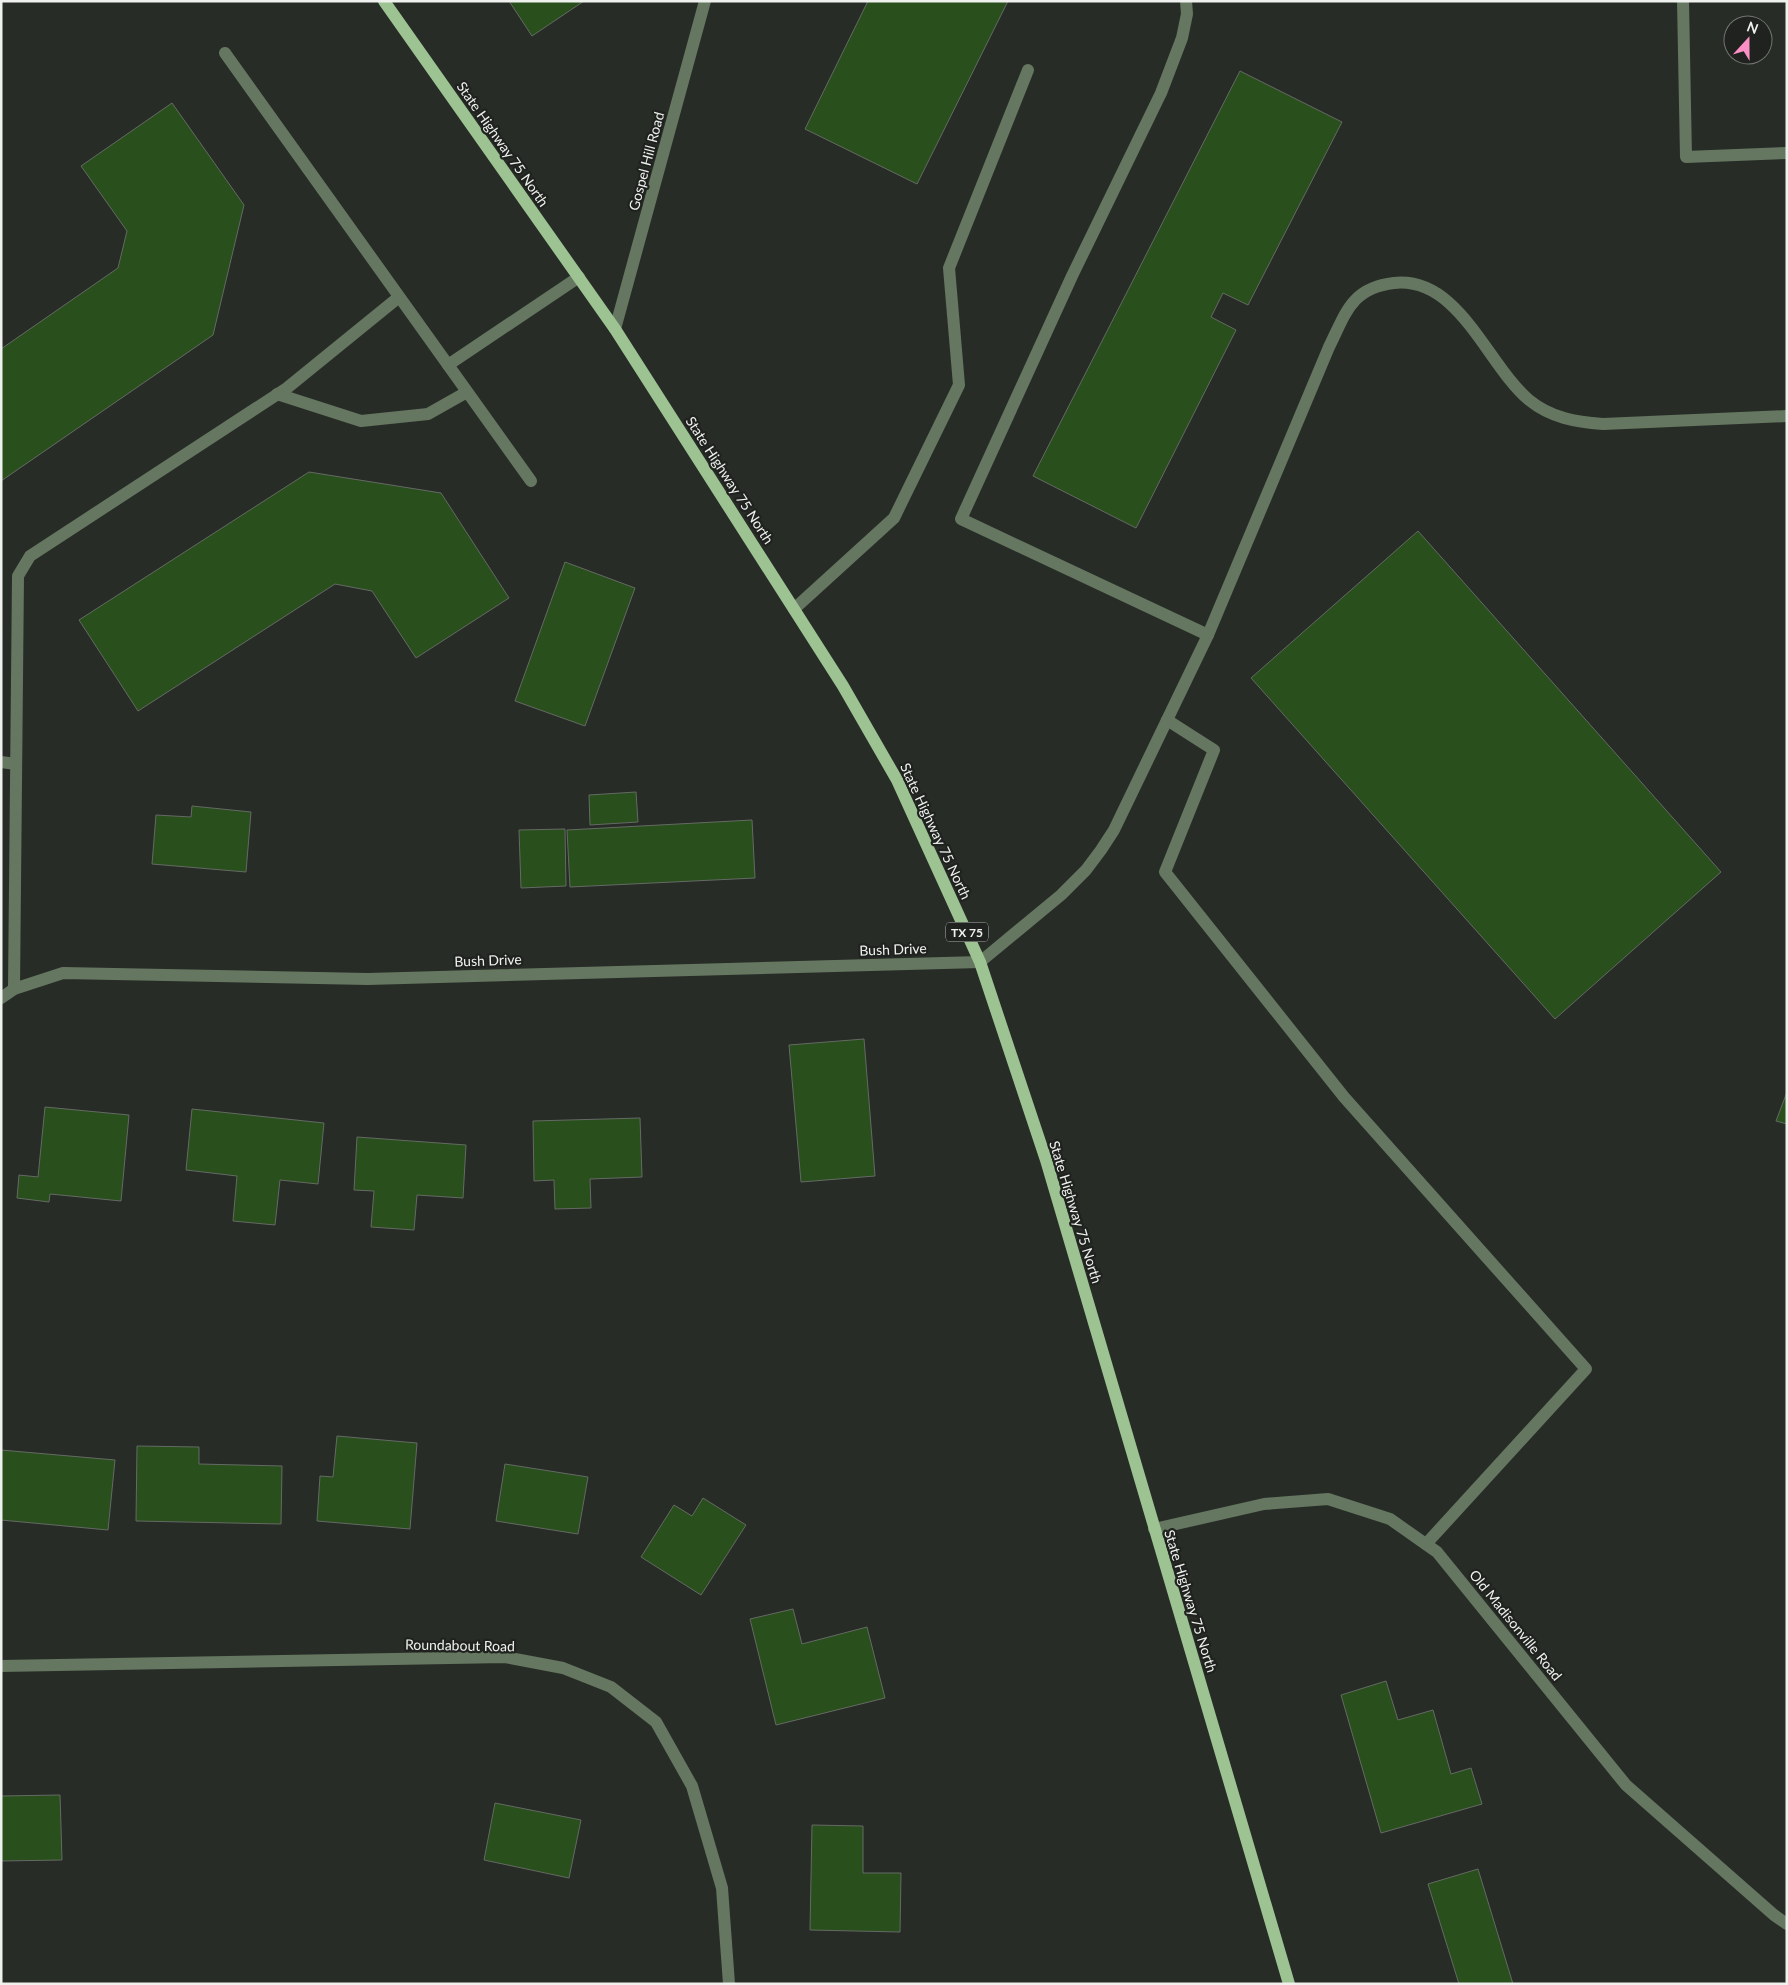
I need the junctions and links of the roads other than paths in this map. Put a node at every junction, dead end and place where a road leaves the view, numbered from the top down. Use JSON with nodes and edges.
{"nodes":[{"id":1,"x":384,"y":1,"type":"edge"},
{"id":2,"x":705,"y":1,"type":"edge"},
{"id":3,"x":1186,"y":1,"type":"edge"},
{"id":4,"x":1683,"y":1,"type":"edge"},
{"id":5,"x":225,"y":53,"type":"dead end"},
{"id":6,"x":1028,"y":70,"type":"dead end"},
{"id":7,"x":1787,"y":154,"type":"edge"},
{"id":8,"x":579,"y":277,"type":"junction"},
{"id":9,"x":399,"y":297,"type":"junction"},
{"id":10,"x":615,"y":329,"type":"junction"},
{"id":11,"x":448,"y":365,"type":"junction"},
{"id":12,"x":467,"y":392,"type":"junction"},
{"id":13,"x":277,"y":394,"type":"junction"},
{"id":14,"x":1787,"y":416,"type":"edge"},
{"id":15,"x":531,"y":481,"type":"dead end"},
{"id":16,"x":794,"y":609,"type":"junction"},
{"id":17,"x":1208,"y":634,"type":"junction"},
{"id":18,"x":1167,"y":720,"type":"junction"},
{"id":19,"x":1,"y":762,"type":"edge"},
{"id":20,"x":16,"y":764,"type":"junction"},
{"id":21,"x":980,"y":962,"type":"junction"},
{"id":22,"x":14,"y":989,"type":"junction"},
{"id":23,"x":1,"y":998,"type":"edge"},
{"id":24,"x":1154,"y":1529,"type":"junction"},
{"id":25,"x":1426,"y":1544,"type":"junction"},
{"id":26,"x":1,"y":1666,"type":"edge"},
{"id":27,"x":1787,"y":1924,"type":"edge"},
{"id":28,"x":729,"y":1984,"type":"edge"},
{"id":29,"x":1289,"y":1984,"type":"edge"}],
"edges":[{"from":1,"to":8,"type":"main road","name":"State Highway 75 North","number":"TX 75"},
{"from":2,"to":10,"type":"street","name":"Gospel Hill Road"},
{"from":3,"to":17,"type":"street"},
{"from":4,"to":7,"type":"street"},
{"from":5,"to":9,"type":"street"},
{"from":6,"to":16,"type":"street"},
{"from":8,"to":10,"type":"main road","name":"State Highway 75 North","number":"TX 75"},
{"from":8,"to":11,"type":"street"},
{"from":9,"to":11,"type":"street"},
{"from":9,"to":13,"type":"street"},
{"from":10,"to":16,"type":"main road","name":"State Highway 75 North","number":"TX 75"},
{"from":11,"to":12,"type":"street"},
{"from":12,"to":13,"type":"street"},
{"from":12,"to":15,"type":"street"},
{"from":13,"to":20,"type":"street"},
{"from":14,"to":17,"type":"street"},
{"from":16,"to":21,"type":"main road","name":"State Highway 75 North","number":"TX 75"},
{"from":17,"to":18,"type":"street"},
{"from":18,"to":21,"type":"street"},
{"from":18,"to":25,"type":"street"},
{"from":19,"to":20,"type":"street"},
{"from":20,"to":22,"type":"street"},
{"from":21,"to":22,"type":"street","name":"Bush Drive"},
{"from":21,"to":24,"type":"main road","name":"State Highway 75 North","number":"TX 75"},
{"from":22,"to":23,"type":"street","name":"Bush Drive"},
{"from":24,"to":25,"type":"street","name":"Old Madisonville Road"},
{"from":24,"to":29,"type":"main road","name":"State Highway 75 North","number":"TX 75"},
{"from":25,"to":27,"type":"street","name":"Old Madisonville Road"},
{"from":26,"to":28,"type":"street","name":"Roundabout Road"}]}
